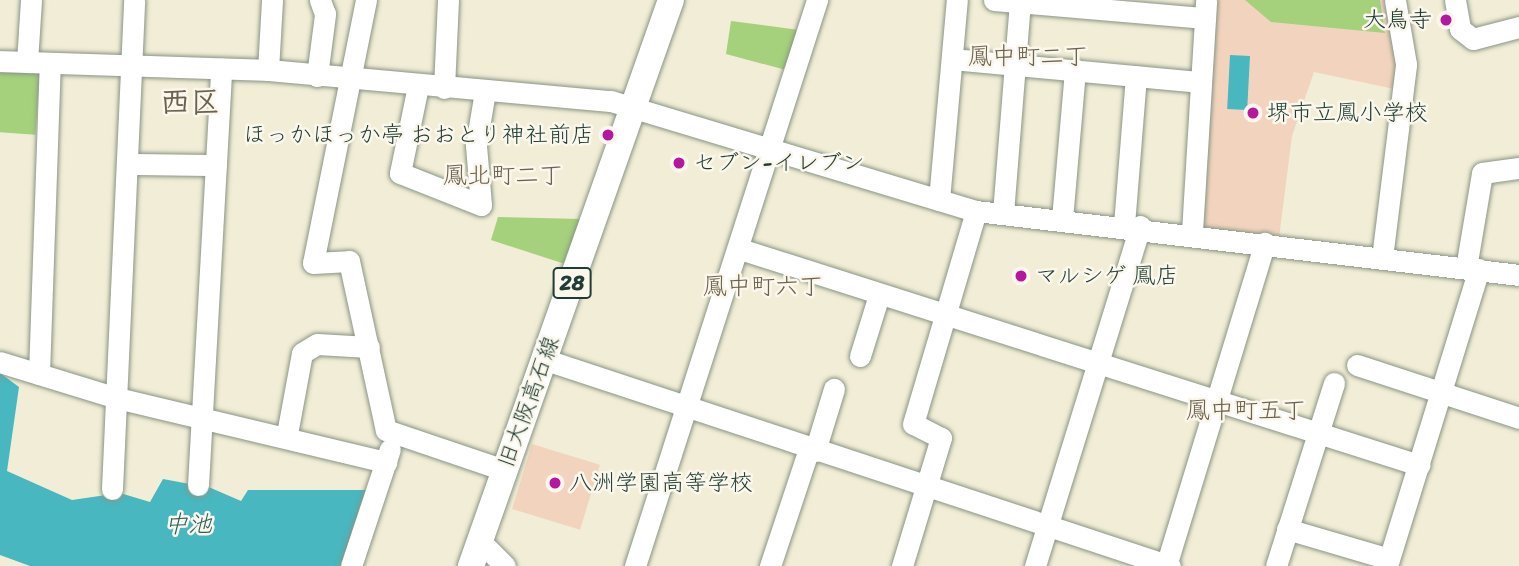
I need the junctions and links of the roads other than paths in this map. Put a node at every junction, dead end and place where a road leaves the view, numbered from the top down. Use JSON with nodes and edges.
{"nodes":[{"id":1,"x":31,"y":0,"type":"edge"},
{"id":2,"x":134,"y":0,"type":"edge"},
{"id":3,"x":272,"y":0,"type":"edge"},
{"id":4,"x":320,"y":0,"type":"edge"},
{"id":5,"x":366,"y":0,"type":"edge"},
{"id":6,"x":448,"y":0,"type":"edge"},
{"id":7,"x":671,"y":0,"type":"edge"},
{"id":8,"x":817,"y":0,"type":"edge"},
{"id":9,"x":957,"y":0,"type":"edge"},
{"id":10,"x":994,"y":0,"type":"edge"},
{"id":11,"x":1395,"y":0,"type":"edge"},
{"id":12,"x":1455,"y":0,"type":"edge"},
{"id":13,"x":1020,"y":2,"type":"junction"},
{"id":14,"x":1206,"y":9,"type":"edge"},
{"id":15,"x":1519,"y":27,"type":"edge"},
{"id":16,"x":952,"y":59,"type":"junction"},
{"id":17,"x":0,"y":61,"type":"edge"},
{"id":18,"x":27,"y":62,"type":"junction"},
{"id":19,"x":50,"y":64,"type":"junction"},
{"id":20,"x":1014,"y":65,"type":"junction"},
{"id":21,"x":133,"y":68,"type":"junction"},
{"id":22,"x":221,"y":69,"type":"junction"},
{"id":23,"x":268,"y":70,"type":"junction"},
{"id":24,"x":1075,"y":70,"type":"junction"},
{"id":25,"x":317,"y":76,"type":"junction"},
{"id":26,"x":1136,"y":76,"type":"junction"},
{"id":27,"x":348,"y":80,"type":"junction"},
{"id":28,"x":1202,"y":82,"type":"junction"},
{"id":29,"x":418,"y":86,"type":"junction"},
{"id":30,"x":444,"y":88,"type":"junction"},
{"id":31,"x":485,"y":91,"type":"junction"},
{"id":32,"x":636,"y":110,"type":"junction"},
{"id":33,"x":771,"y":150,"type":"junction"},
{"id":34,"x":128,"y":164,"type":"junction"},
{"id":35,"x":216,"y":165,"type":"junction"},
{"id":36,"x":1519,"y":168,"type":"edge"},
{"id":37,"x":939,"y":200,"type":"junction"},
{"id":38,"x":976,"y":211,"type":"junction"},
{"id":39,"x":1003,"y":213,"type":"junction"},
{"id":40,"x":1062,"y":219,"type":"junction"},
{"id":41,"x":1132,"y":226,"type":"junction"},
{"id":42,"x":1192,"y":232,"type":"junction"},
{"id":43,"x":1265,"y":243,"type":"junction"},
{"id":44,"x":740,"y":249,"type":"junction"},
{"id":45,"x":1382,"y":258,"type":"junction"},
{"id":46,"x":1473,"y":268,"type":"junction"},
{"id":47,"x":1519,"y":275,"type":"edge"},
{"id":48,"x":879,"y":295,"type":"junction"},
{"id":49,"x":946,"y":317,"type":"junction"},
{"id":50,"x":369,"y":347,"type":"junction"},
{"id":51,"x":860,"y":356,"type":"dead end"},
{"id":52,"x":543,"y":359,"type":"junction"},
{"id":53,"x":0,"y":362,"type":"edge"},
{"id":54,"x":1097,"y":365,"type":"junction"},
{"id":55,"x":1357,"y":365,"type":"dead end"},
{"id":56,"x":38,"y":374,"type":"junction"},
{"id":57,"x":1334,"y":383,"type":"dead end"},
{"id":58,"x":834,"y":389,"type":"dead end"},
{"id":59,"x":1443,"y":394,"type":"junction"},
{"id":60,"x":117,"y":398,"type":"junction"},
{"id":61,"x":1219,"y":403,"type":"junction"},
{"id":62,"x":689,"y":411,"type":"junction"},
{"id":63,"x":204,"y":417,"type":"junction"},
{"id":64,"x":1519,"y":418,"type":"edge"},
{"id":65,"x":395,"y":433,"type":"junction"},
{"id":66,"x":287,"y":434,"type":"junction"},
{"id":67,"x":1317,"y":434,"type":"junction"},
{"id":68,"x":812,"y":450,"type":"junction"},
{"id":69,"x":386,"y":462,"type":"junction"},
{"id":70,"x":1419,"y":465,"type":"junction"},
{"id":71,"x":504,"y":470,"type":"junction"},
{"id":72,"x":198,"y":485,"type":"dead end"},
{"id":73,"x":927,"y":486,"type":"junction"},
{"id":74,"x":113,"y":489,"type":"dead end"},
{"id":75,"x":1048,"y":526,"type":"junction"},
{"id":76,"x":1287,"y":529,"type":"junction"},
{"id":77,"x":480,"y":541,"type":"junction"},
{"id":78,"x":1107,"y":556,"type":"edge"},
{"id":79,"x":1388,"y":563,"type":"edge"},
{"id":80,"x":351,"y":566,"type":"edge"},
{"id":81,"x":471,"y":566,"type":"edge"},
{"id":82,"x":505,"y":566,"type":"edge"},
{"id":83,"x":635,"y":566,"type":"edge"},
{"id":84,"x":770,"y":566,"type":"edge"},
{"id":85,"x":902,"y":566,"type":"edge"},
{"id":86,"x":1035,"y":566,"type":"edge"},
{"id":87,"x":1168,"y":566,"type":"edge"},
{"id":88,"x":1276,"y":566,"type":"edge"}],
"edges":[{"from":1,"to":18,"type":"street"},
{"from":2,"to":21,"type":"street"},
{"from":3,"to":23,"type":"street"},
{"from":4,"to":25,"type":"street"},
{"from":5,"to":27,"type":"street"},
{"from":6,"to":30,"type":"street"},
{"from":7,"to":32,"type":"main road","name":"旧大阪高石線","number":"28"},
{"from":8,"to":33,"type":"street"},
{"from":9,"to":16,"type":"street"},
{"from":10,"to":13,"type":"street"},
{"from":11,"to":45,"type":"street"},
{"from":12,"to":15,"type":"street"},
{"from":13,"to":14,"type":"street"},
{"from":13,"to":20,"type":"street"},
{"from":14,"to":28,"type":"street"},
{"from":16,"to":20,"type":"street"},
{"from":16,"to":37,"type":"street"},
{"from":17,"to":18,"type":"street"},
{"from":18,"to":19,"type":"street"},
{"from":19,"to":21,"type":"street"},
{"from":19,"to":56,"type":"street"},
{"from":20,"to":24,"type":"street"},
{"from":20,"to":39,"type":"street"},
{"from":21,"to":22,"type":"street"},
{"from":21,"to":34,"type":"street"},
{"from":22,"to":23,"type":"street"},
{"from":22,"to":35,"type":"street"},
{"from":23,"to":25,"type":"street"},
{"from":24,"to":26,"type":"street"},
{"from":24,"to":40,"type":"street"},
{"from":25,"to":27,"type":"street"},
{"from":26,"to":28,"type":"street"},
{"from":26,"to":41,"type":"street"},
{"from":27,"to":29,"type":"street"},
{"from":27,"to":50,"type":"street"},
{"from":28,"to":42,"type":"street"},
{"from":29,"to":30,"type":"street"},
{"from":29,"to":31,"type":"street"},
{"from":30,"to":31,"type":"street"},
{"from":31,"to":32,"type":"street"},
{"from":32,"to":33,"type":"street"},
{"from":32,"to":52,"type":"main road","name":"旧大阪高石線","number":"28"},
{"from":33,"to":37,"type":"street"},
{"from":33,"to":44,"type":"street"},
{"from":34,"to":35,"type":"street"},
{"from":34,"to":60,"type":"street"},
{"from":35,"to":63,"type":"street"},
{"from":36,"to":46,"type":"street"},
{"from":37,"to":38,"type":"street"},
{"from":38,"to":39,"type":"street"},
{"from":38,"to":49,"type":"street"},
{"from":39,"to":40,"type":"street"},
{"from":40,"to":41,"type":"street"},
{"from":41,"to":42,"type":"street"},
{"from":41,"to":54,"type":"street"},
{"from":42,"to":43,"type":"street"},
{"from":43,"to":45,"type":"street"},
{"from":43,"to":61,"type":"street"},
{"from":44,"to":48,"type":"street"},
{"from":44,"to":62,"type":"street"},
{"from":45,"to":46,"type":"street"},
{"from":46,"to":47,"type":"street"},
{"from":46,"to":59,"type":"street"},
{"from":48,"to":49,"type":"street"},
{"from":48,"to":51,"type":"street"},
{"from":49,"to":54,"type":"street"},
{"from":49,"to":73,"type":"street"},
{"from":50,"to":65,"type":"street"},
{"from":50,"to":66,"type":"street"},
{"from":52,"to":62,"type":"street"},
{"from":52,"to":71,"type":"main road","name":"旧大阪高石線","number":"28"},
{"from":53,"to":56,"type":"street"},
{"from":54,"to":61,"type":"street"},
{"from":54,"to":75,"type":"street"},
{"from":55,"to":59,"type":"street"},
{"from":56,"to":60,"type":"street"},
{"from":57,"to":67,"type":"street"},
{"from":58,"to":68,"type":"street"},
{"from":59,"to":64,"type":"street"},
{"from":59,"to":70,"type":"street"},
{"from":60,"to":63,"type":"street"},
{"from":60,"to":74,"type":"street"},
{"from":61,"to":67,"type":"street"},
{"from":61,"to":87,"type":"street"},
{"from":62,"to":68,"type":"street"},
{"from":62,"to":83,"type":"street"},
{"from":63,"to":66,"type":"street"},
{"from":63,"to":72,"type":"street"},
{"from":65,"to":69,"type":"street"},
{"from":65,"to":71,"type":"street"},
{"from":66,"to":69,"type":"street"},
{"from":67,"to":70,"type":"street"},
{"from":67,"to":76,"type":"street"},
{"from":68,"to":73,"type":"street"},
{"from":68,"to":84,"type":"street"},
{"from":69,"to":80,"type":"street"},
{"from":70,"to":79,"type":"street"},
{"from":71,"to":77,"type":"main road","name":"旧大阪高石線","number":"28"},
{"from":73,"to":75,"type":"street"},
{"from":73,"to":85,"type":"street"},
{"from":75,"to":78,"type":"street"},
{"from":75,"to":86,"type":"street"},
{"from":76,"to":79,"type":"street"},
{"from":76,"to":88,"type":"street"},
{"from":77,"to":81,"type":"main road","name":"旧大阪高石線","number":"28"},
{"from":77,"to":82,"type":"street"},
{"from":78,"to":87,"type":"street"}]}
